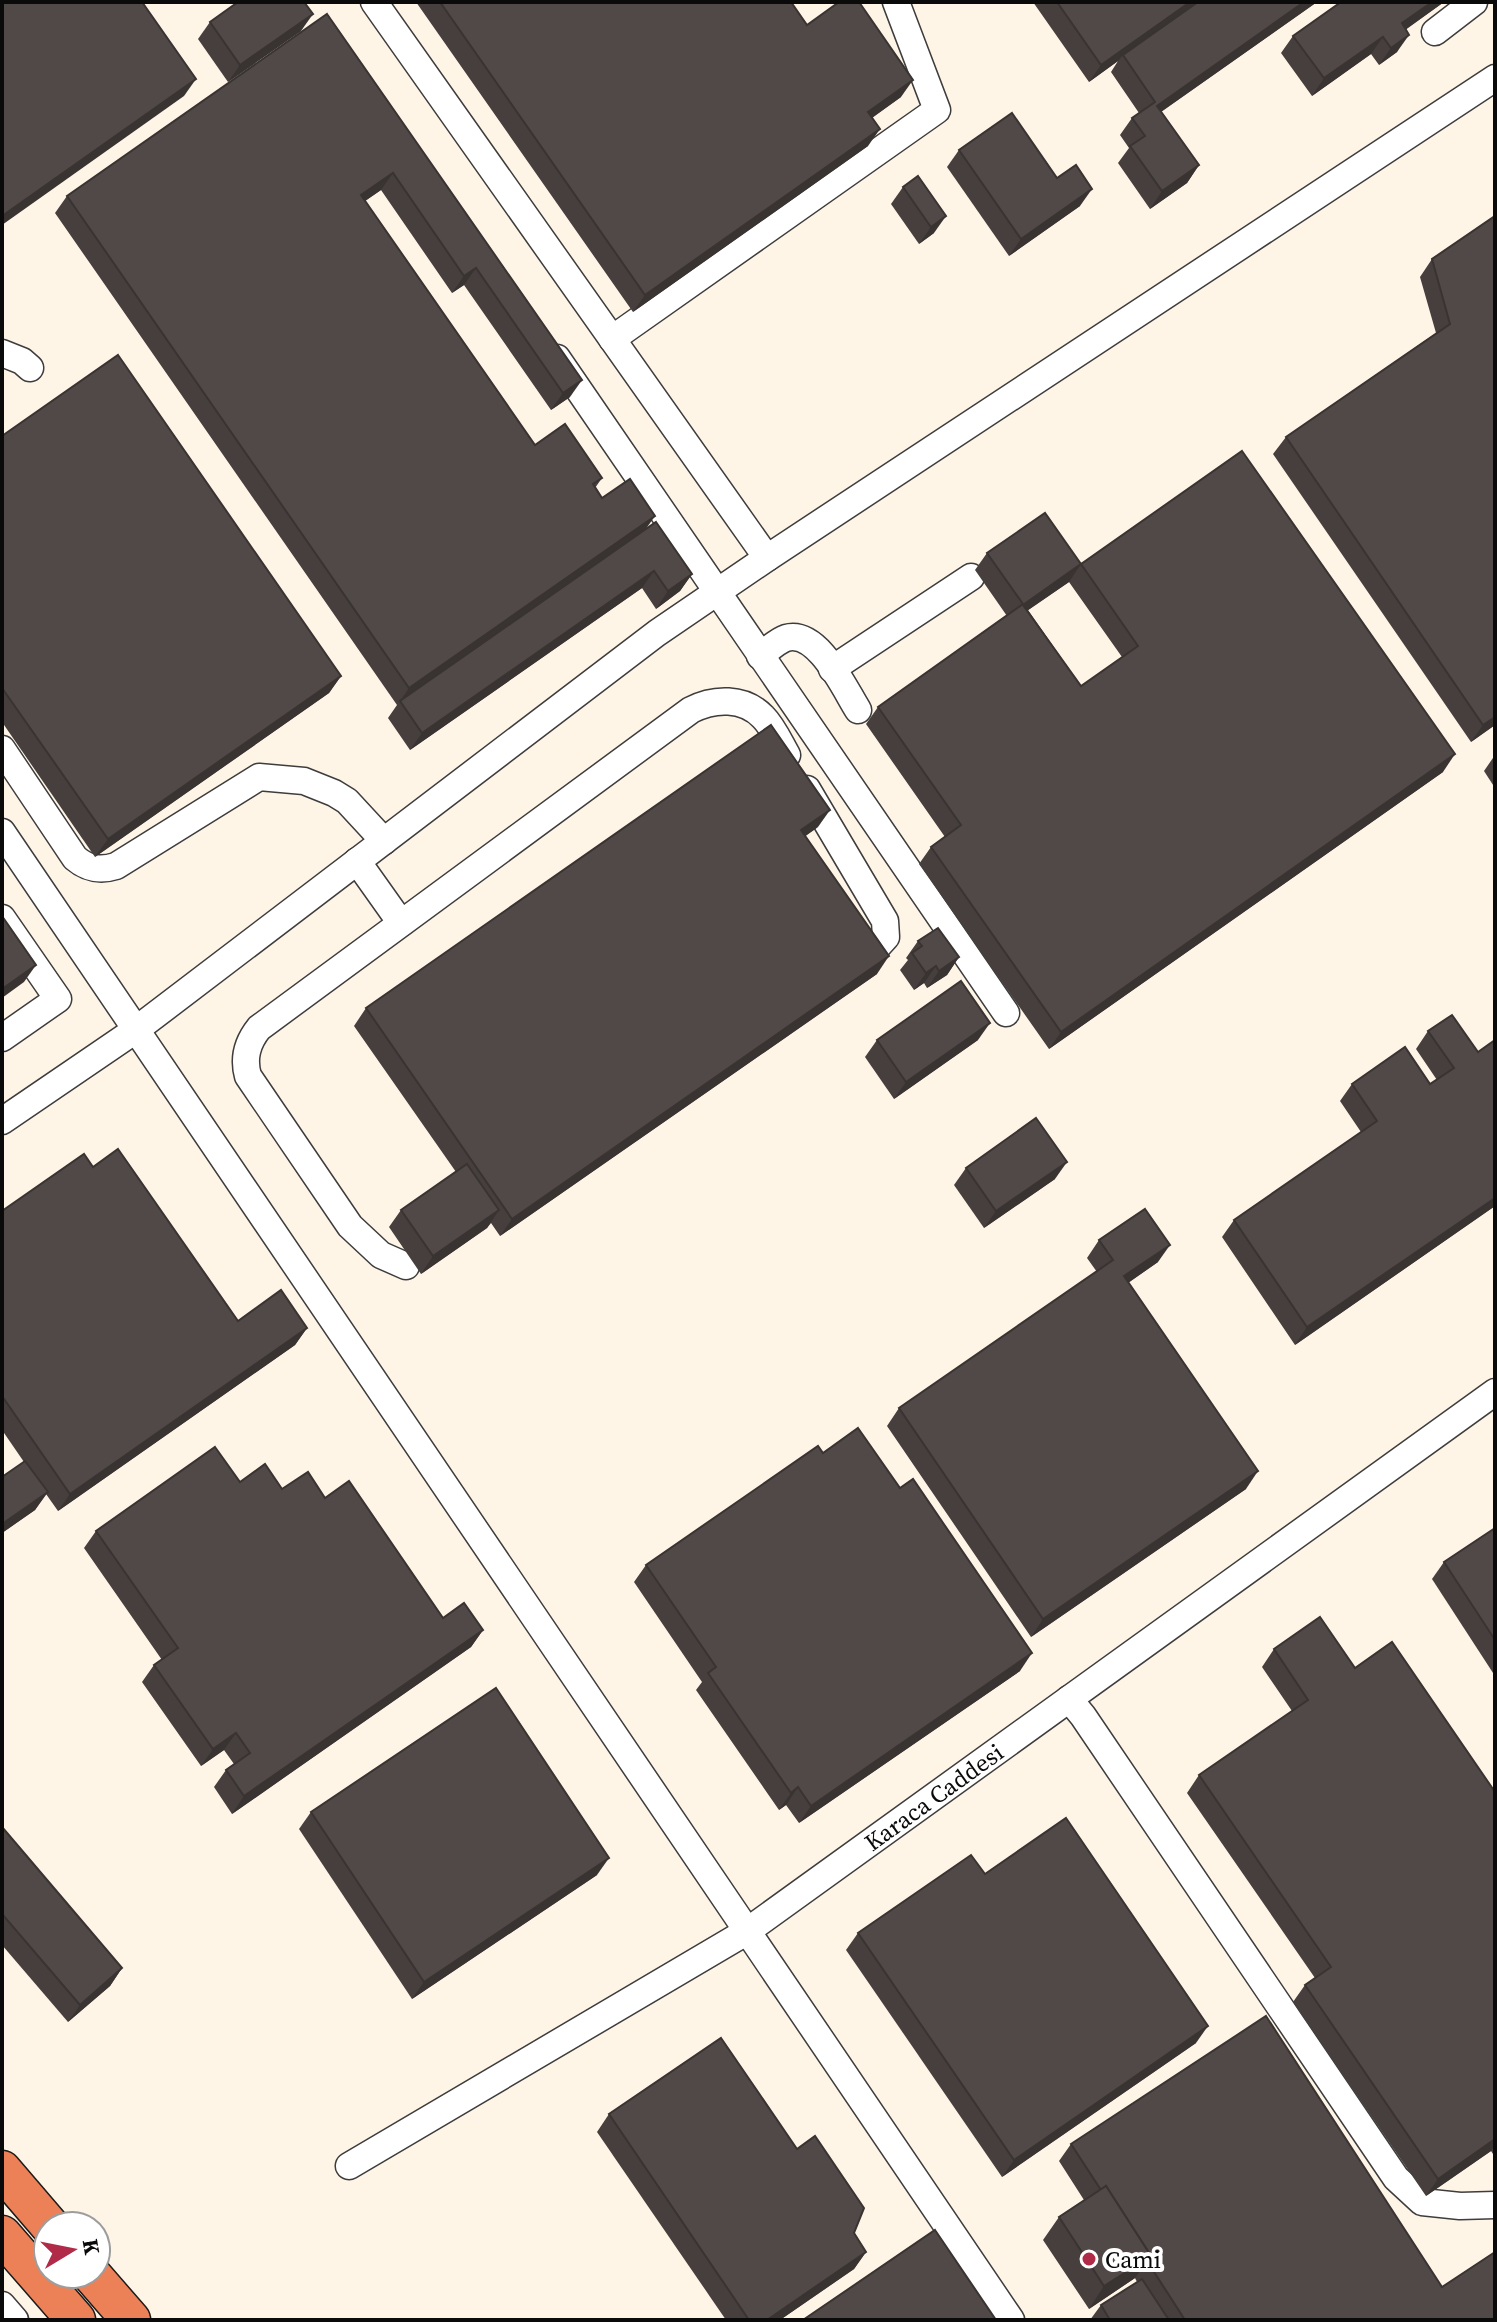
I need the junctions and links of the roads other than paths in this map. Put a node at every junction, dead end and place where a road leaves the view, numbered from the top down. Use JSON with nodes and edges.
{"nodes":[{"id":1,"x":374,"y":2,"type":"edge"},
{"id":2,"x":896,"y":2,"type":"edge"},
{"id":3,"x":1474,"y":2,"type":"edge"},
{"id":4,"x":1435,"y":32,"type":"dead end"},
{"id":5,"x":1495,"y":78,"type":"edge"},
{"id":6,"x":612,"y":339,"type":"junction"},
{"id":7,"x":547,"y":343,"type":"edge"},
{"id":8,"x":2,"y":353,"type":"edge"},
{"id":9,"x":30,"y":368,"type":"dead end"},
{"id":10,"x":767,"y":558,"type":"junction"},
{"id":11,"x":971,"y":577,"type":"dead end"},
{"id":12,"x":716,"y":593,"type":"junction"},
{"id":13,"x":760,"y":656,"type":"junction"},
{"id":14,"x":832,"y":669,"type":"junction"},
{"id":15,"x":858,"y":710,"type":"dead end"},
{"id":16,"x":2,"y":749,"type":"edge"},
{"id":17,"x":2,"y":832,"type":"edge"},
{"id":18,"x":384,"y":841,"type":"junction"},
{"id":19,"x":357,"y":861,"type":"junction"},
{"id":20,"x":2,"y":918,"type":"edge"},
{"id":21,"x":401,"y":923,"type":"junction"},
{"id":22,"x":876,"y":948,"type":"edge"},
{"id":23,"x":1006,"y":1013,"type":"dead end"},
{"id":24,"x":137,"y":1029,"type":"junction"},
{"id":25,"x":2,"y":1038,"type":"edge"},
{"id":26,"x":2,"y":1121,"type":"edge"},
{"id":27,"x":406,"y":1266,"type":"dead end"},
{"id":28,"x":1495,"y":1392,"type":"edge"},
{"id":29,"x":1069,"y":1699,"type":"junction"},
{"id":30,"x":746,"y":1932,"type":"junction"},
{"id":31,"x":349,"y":2166,"type":"dead end"},
{"id":32,"x":2,"y":2170,"type":"edge"},
{"id":33,"x":1495,"y":2205,"type":"edge"},
{"id":34,"x":36,"y":2210,"type":"edge"},
{"id":35,"x":2,"y":2235,"type":"edge"},
{"id":36,"x":20,"y":2274,"type":"edge"},
{"id":37,"x":105,"y":2290,"type":"edge"},
{"id":38,"x":2,"y":2305,"type":"edge"},
{"id":39,"x":15,"y":2320,"type":"edge"},
{"id":40,"x":76,"y":2320,"type":"edge"},
{"id":41,"x":131,"y":2320,"type":"edge"},
{"id":42,"x":1011,"y":2320,"type":"edge"}],
"edges":[{"from":1,"to":6,"type":"street"},
{"from":2,"to":6,"type":"street"},
{"from":3,"to":4,"type":"street"},
{"from":5,"to":10,"type":"street"},
{"from":6,"to":10,"type":"street"},
{"from":7,"to":12,"type":"street"},
{"from":8,"to":9,"type":"street"},
{"from":10,"to":12,"type":"street"},
{"from":11,"to":14,"type":"street"},
{"from":12,"to":13,"type":"street"},
{"from":12,"to":18,"type":"street"},
{"from":13,"to":14,"type":"street"},
{"from":13,"to":23,"type":"street"},
{"from":14,"to":15,"type":"street"},
{"from":16,"to":18,"type":"street"},
{"from":17,"to":24,"type":"street"},
{"from":18,"to":19,"type":"street"},
{"from":19,"to":21,"type":"street"},
{"from":19,"to":24,"type":"street"},
{"from":20,"to":25,"type":"street"},
{"from":21,"to":22,"type":"street"},
{"from":21,"to":27,"type":"street"},
{"from":24,"to":26,"type":"street"},
{"from":24,"to":30,"type":"street"},
{"from":28,"to":29,"type":"street","name":"Karaca Caddesi"},
{"from":29,"to":30,"type":"street","name":"Karaca Caddesi"},
{"from":29,"to":33,"type":"street"},
{"from":30,"to":31,"type":"street","name":"Karaca Caddesi"},
{"from":30,"to":42,"type":"street"},
{"from":32,"to":34,"type":"highway"},
{"from":35,"to":36,"type":"highway"},
{"from":36,"to":40,"type":"highway"},
{"from":37,"to":41,"type":"highway"},
{"from":38,"to":39,"type":"street"}]}
